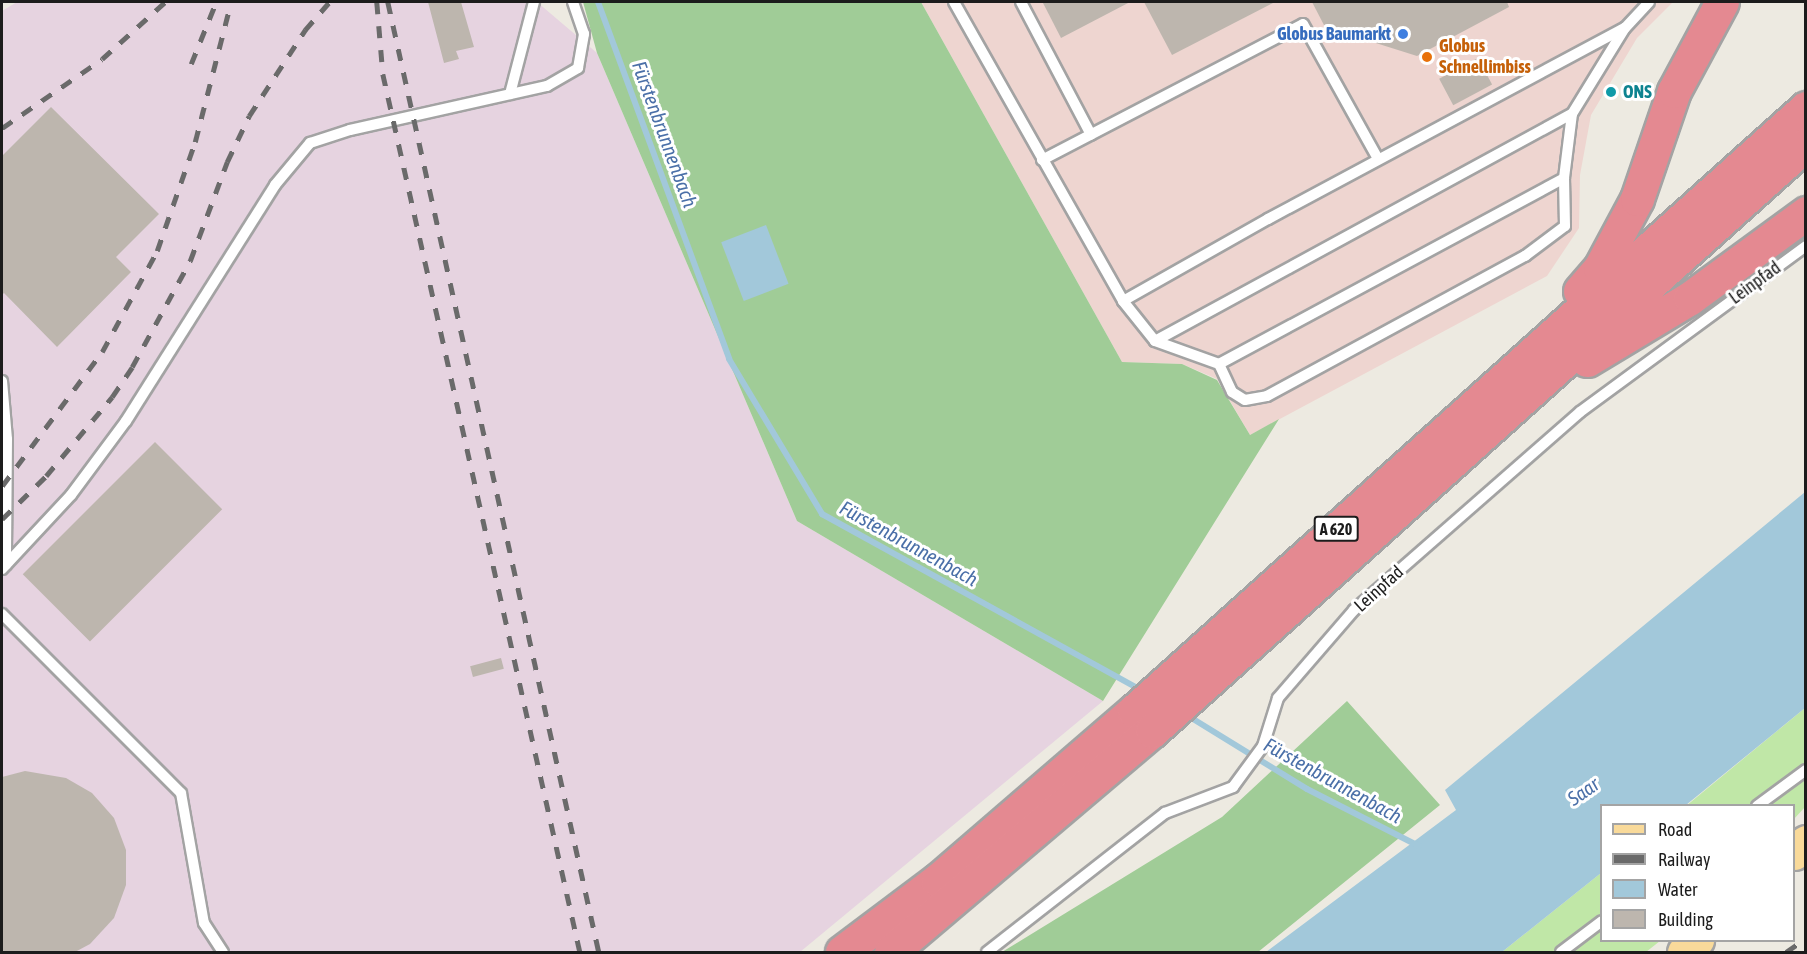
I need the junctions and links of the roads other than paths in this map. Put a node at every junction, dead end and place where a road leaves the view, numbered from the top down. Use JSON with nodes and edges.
{"nodes":[{"id":1,"x":534,"y":2,"type":"edge"},
{"id":2,"x":573,"y":2,"type":"edge"},
{"id":3,"x":954,"y":2,"type":"edge"},
{"id":4,"x":1021,"y":2,"type":"edge"},
{"id":5,"x":1650,"y":2,"type":"edge"},
{"id":6,"x":1722,"y":2,"type":"edge"},
{"id":7,"x":1625,"y":28,"type":"junction"},
{"id":8,"x":510,"y":94,"type":"junction"},
{"id":9,"x":1806,"y":108,"type":"edge"},
{"id":10,"x":1572,"y":114,"type":"junction"},
{"id":11,"x":1091,"y":135,"type":"junction"},
{"id":12,"x":1806,"y":144,"type":"edge"},
{"id":13,"x":1378,"y":159,"type":"junction"},
{"id":14,"x":1042,"y":160,"type":"junction"},
{"id":15,"x":1564,"y":178,"type":"junction"},
{"id":16,"x":1806,"y":213,"type":"edge"},
{"id":17,"x":1806,"y":246,"type":"edge"},
{"id":18,"x":1123,"y":302,"type":"junction"},
{"id":19,"x":1155,"y":342,"type":"junction"},
{"id":20,"x":1219,"y":364,"type":"junction"},
{"id":21,"x":2,"y":381,"type":"edge"},
{"id":22,"x":1509,"y":393,"type":"junction"},
{"id":23,"x":4,"y":567,"type":"edge"},
{"id":24,"x":2,"y":614,"type":"edge"},
{"id":25,"x":1143,"y":722,"type":"junction"},
{"id":26,"x":1806,"y":770,"type":"edge"},
{"id":27,"x":1760,"y":804,"type":"edge"},
{"id":28,"x":1600,"y":923,"type":"edge"},
{"id":29,"x":223,"y":952,"type":"edge"},
{"id":30,"x":842,"y":952,"type":"edge"},
{"id":31,"x":891,"y":952,"type":"edge"},
{"id":32,"x":987,"y":952,"type":"edge"},
{"id":33,"x":1561,"y":952,"type":"edge"}],
"edges":[{"from":1,"to":8,"type":"lane"},
{"from":2,"to":8,"type":"lane"},
{"from":3,"to":14,"type":"lane"},
{"from":4,"to":11,"type":"lane"},
{"from":5,"to":7,"type":"lane"},
{"from":6,"to":22,"type":"highway"},
{"from":7,"to":10,"type":"lane"},
{"from":7,"to":13,"type":"lane"},
{"from":8,"to":23,"type":"lane"},
{"from":9,"to":22,"type":"highway","number":"A 620"},
{"from":10,"to":15,"type":"lane"},
{"from":10,"to":19,"type":"lane"},
{"from":11,"to":13,"type":"lane"},
{"from":11,"to":14,"type":"lane"},
{"from":12,"to":22,"type":"highway","number":"A 620"},
{"from":13,"to":18,"type":"lane"},
{"from":14,"to":18,"type":"lane"},
{"from":15,"to":20,"type":"lane"},
{"from":15,"to":20,"type":"lane"},
{"from":16,"to":22,"type":"highway"},
{"from":17,"to":32,"type":"lane","name":"Leinpfad"},
{"from":18,"to":19,"type":"lane"},
{"from":19,"to":20,"type":"lane"},
{"from":21,"to":23,"type":"lane"},
{"from":22,"to":25,"type":"highway","number":"A 620"},
{"from":24,"to":29,"type":"lane"},
{"from":25,"to":30,"type":"highway","number":"A 620"},
{"from":25,"to":31,"type":"highway","number":"A 620"},
{"from":26,"to":27,"type":"lane"},
{"from":28,"to":33,"type":"lane"}]}
